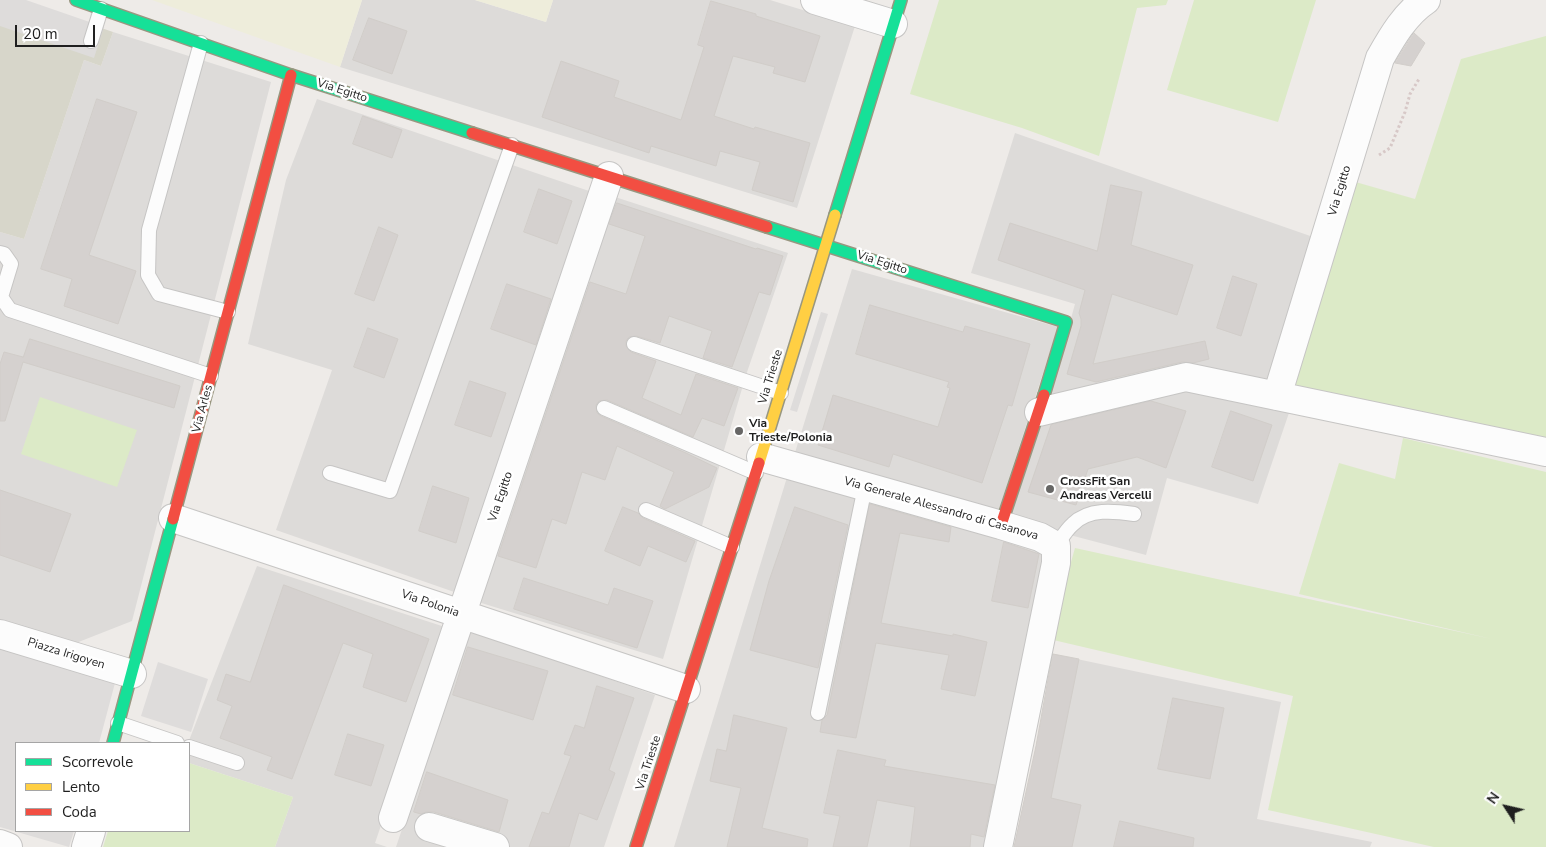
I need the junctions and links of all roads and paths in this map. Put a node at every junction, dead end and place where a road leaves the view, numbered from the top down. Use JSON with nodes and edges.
{"nodes":[{"id":1,"x":76,"y":0,"type":"edge"},
{"id":2,"x":815,"y":0,"type":"edge"},
{"id":3,"x":1426,"y":0,"type":"edge"},
{"id":4,"x":101,"y":9,"type":"junction"},
{"id":5,"x":897,"y":12,"type":"edge"},
{"id":6,"x":91,"y":41,"type":"dead end"},
{"id":7,"x":201,"y":43,"type":"junction"},
{"id":8,"x":291,"y":74,"type":"junction"},
{"id":9,"x":1420,"y":79,"type":"dead end"},
{"id":10,"x":512,"y":145,"type":"junction"},
{"id":11,"x":1352,"y":152,"type":"junction"},
{"id":12,"x":609,"y":176,"type":"junction"},
{"id":13,"x":826,"y":245,"type":"junction"},
{"id":14,"x":0,"y":253,"type":"edge"},
{"id":15,"x":228,"y":312,"type":"junction"},
{"id":16,"x":634,"y":344,"type":"dead end"},
{"id":17,"x":211,"y":376,"type":"junction"},
{"id":18,"x":781,"y":393,"type":"junction"},
{"id":19,"x":1277,"y":396,"type":"junction"},
{"id":20,"x":604,"y":408,"type":"dead end"},
{"id":21,"x":1039,"y":412,"type":"junction"},
{"id":22,"x":1546,"y":452,"type":"edge"},
{"id":23,"x":759,"y":465,"type":"junction"},
{"id":24,"x":330,"y":473,"type":"dead end"},
{"id":25,"x":865,"y":487,"type":"junction"},
{"id":26,"x":646,"y":510,"type":"dead end"},
{"id":27,"x":1134,"y":514,"type":"dead end"},
{"id":28,"x":173,"y":518,"type":"junction"},
{"id":29,"x":1001,"y":525,"type":"junction"},
{"id":30,"x":1056,"y":546,"type":"junction"},
{"id":31,"x":732,"y":547,"type":"junction"},
{"id":32,"x":461,"y":614,"type":"junction"},
{"id":33,"x":0,"y":634,"type":"edge"},
{"id":34,"x":132,"y":674,"type":"junction"},
{"id":35,"x":686,"y":689,"type":"junction"},
{"id":36,"x":818,"y":713,"type":"dead end"},
{"id":37,"x":118,"y":723,"type":"junction"},
{"id":38,"x":113,"y":742,"type":"edge"},
{"id":39,"x":175,"y":742,"type":"edge"},
{"id":40,"x":190,"y":747,"type":"edge"},
{"id":41,"x":236,"y":763,"type":"dead end"},
{"id":42,"x":393,"y":818,"type":"dead end"},
{"id":43,"x":429,"y":827,"type":"dead end"},
{"id":44,"x":90,"y":832,"type":"edge"},
{"id":45,"x":0,"y":844,"type":"edge"},
{"id":46,"x":8,"y":847,"type":"edge"},
{"id":47,"x":86,"y":847,"type":"edge"},
{"id":48,"x":495,"y":847,"type":"edge"},
{"id":49,"x":636,"y":847,"type":"edge"},
{"id":50,"x":998,"y":847,"type":"edge"}],
"edges":[{"from":1,"to":4,"type":"street","name":"Via Egitto"},
{"from":2,"to":5,"type":"street"},
{"from":3,"to":11,"type":"street","name":"Via Egitto"},
{"from":4,"to":6,"type":"lane"},
{"from":4,"to":7,"type":"street","name":"Via Egitto"},
{"from":5,"to":13,"type":"street","name":"Via Trieste"},
{"from":7,"to":8,"type":"street","name":"Via Egitto"},
{"from":7,"to":15,"type":"lane"},
{"from":8,"to":10,"type":"street","name":"Via Egitto"},
{"from":8,"to":15,"type":"street","name":"Via Arles"},
{"from":9,"to":11,"type":"path"},
{"from":10,"to":12,"type":"street","name":"Via Egitto"},
{"from":10,"to":24,"type":"lane"},
{"from":11,"to":19,"type":"street","name":"Via Egitto"},
{"from":12,"to":13,"type":"street","name":"Via Egitto"},
{"from":12,"to":32,"type":"street","name":"Via Egitto"},
{"from":13,"to":18,"type":"street","name":"Via Trieste"},
{"from":13,"to":21,"type":"street","name":"Via Egitto"},
{"from":14,"to":17,"type":"lane"},
{"from":15,"to":17,"type":"street","name":"Via Arles"},
{"from":16,"to":18,"type":"lane"},
{"from":17,"to":28,"type":"street","name":"Via Arles"},
{"from":18,"to":23,"type":"street","name":"Via Trieste"},
{"from":19,"to":21,"type":"street"},
{"from":19,"to":22,"type":"street"},
{"from":20,"to":23,"type":"lane"},
{"from":21,"to":29,"type":"street","name":"Via Egitto"},
{"from":23,"to":25,"type":"street","name":"Via Generale Alessandro di Casanova"},
{"from":23,"to":31,"type":"street","name":"Via Trieste"},
{"from":25,"to":29,"type":"street","name":"Via Generale Alessandro di Casanova"},
{"from":25,"to":36,"type":"lane"},
{"from":26,"to":31,"type":"lane"},
{"from":27,"to":30,"type":"lane"},
{"from":28,"to":32,"type":"street","name":"Via Polonia"},
{"from":28,"to":34,"type":"street","name":"Via Arles"},
{"from":29,"to":30,"type":"street","name":"Via Generale Alessandro di Casanova"},
{"from":30,"to":50,"type":"street"},
{"from":31,"to":35,"type":"street","name":"Via Trieste"},
{"from":32,"to":35,"type":"street","name":"Via Polonia"},
{"from":32,"to":42,"type":"street","name":"Via Egitto"},
{"from":33,"to":34,"type":"street","name":"Piazza Irigoyen"},
{"from":34,"to":37,"type":"street","name":"Via Arles"},
{"from":35,"to":49,"type":"street","name":"Via Trieste"},
{"from":37,"to":38,"type":"street","name":"Via Arles"},
{"from":37,"to":39,"type":"lane"},
{"from":40,"to":41,"type":"lane"},
{"from":43,"to":48,"type":"street"},
{"from":44,"to":47,"type":"street"},
{"from":45,"to":46,"type":"street"}]}
